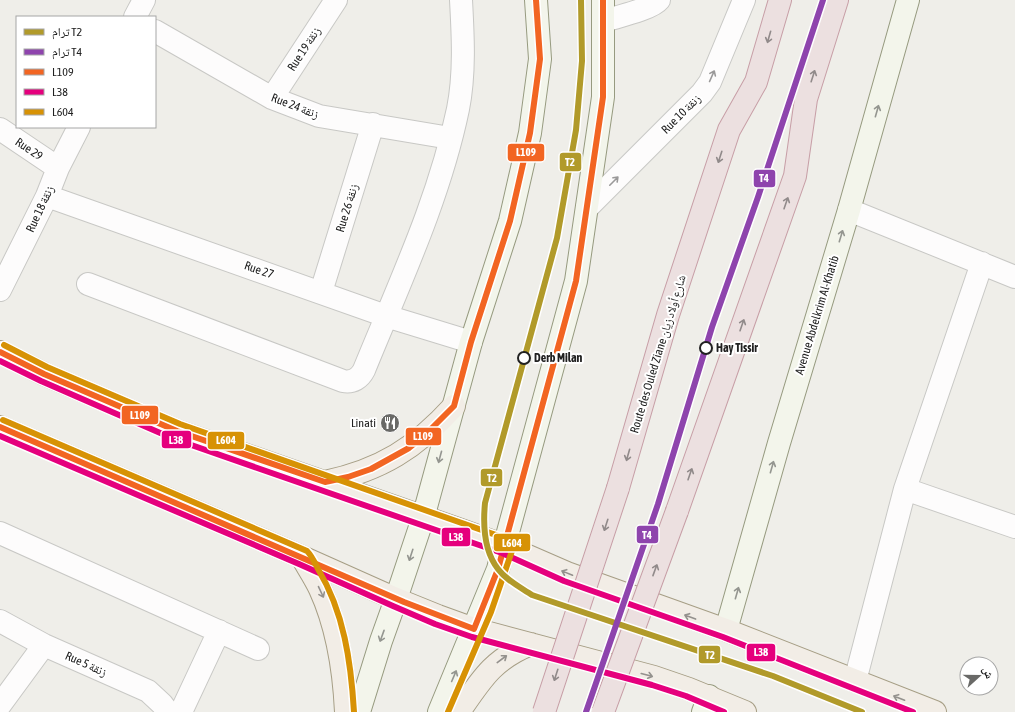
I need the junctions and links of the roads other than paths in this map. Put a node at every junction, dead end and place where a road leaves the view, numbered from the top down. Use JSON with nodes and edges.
{"nodes":[{"id":1,"x":144,"y":0,"type":"edge"},
{"id":2,"x":336,"y":0,"type":"edge"},
{"id":3,"x":461,"y":0,"type":"edge"},
{"id":4,"x":536,"y":0,"type":"edge"},
{"id":5,"x":659,"y":0,"type":"edge"},
{"id":6,"x":744,"y":0,"type":"edge"},
{"id":7,"x":780,"y":0,"type":"edge"},
{"id":8,"x":837,"y":0,"type":"edge"},
{"id":9,"x":908,"y":0,"type":"edge"},
{"id":10,"x":604,"y":10,"type":"edge"},
{"id":11,"x":136,"y":16,"type":"edge"},
{"id":12,"x":156,"y":32,"type":"edge"},
{"id":13,"x":272,"y":98,"type":"junction"},
{"id":14,"x":373,"y":124,"type":"junction"},
{"id":15,"x":78,"y":128,"type":"edge"},
{"id":16,"x":0,"y":129,"type":"edge"},
{"id":17,"x":450,"y":138,"type":"junction"},
{"id":18,"x":58,"y":168,"type":"junction"},
{"id":19,"x":48,"y":196,"type":"junction"},
{"id":20,"x":587,"y":208,"type":"junction"},
{"id":21,"x":849,"y":210,"type":"junction"},
{"id":22,"x":982,"y":263,"type":"junction"},
{"id":23,"x":1015,"y":277,"type":"edge"},
{"id":24,"x":88,"y":284,"type":"dead end"},
{"id":25,"x":0,"y":290,"type":"edge"},
{"id":26,"x":321,"y":292,"type":"junction"},
{"id":27,"x":386,"y":316,"type":"junction"},
{"id":28,"x":471,"y":342,"type":"junction"},
{"id":29,"x":0,"y":352,"type":"edge"},
{"id":30,"x":454,"y":406,"type":"junction"},
{"id":31,"x":0,"y":427,"type":"edge"},
{"id":32,"x":325,"y":482,"type":"junction"},
{"id":33,"x":905,"y":489,"type":"junction"},
{"id":34,"x":423,"y":518,"type":"junction"},
{"id":35,"x":1015,"y":527,"type":"edge"},
{"id":36,"x":0,"y":533,"type":"edge"},
{"id":37,"x":505,"y":546,"type":"junction"},
{"id":38,"x":302,"y":557,"type":"junction"},
{"id":39,"x":396,"y":600,"type":"junction"},
{"id":40,"x":0,"y":621,"type":"edge"},
{"id":41,"x":474,"y":629,"type":"junction"},
{"id":42,"x":726,"y":630,"type":"junction"},
{"id":43,"x":219,"y":632,"type":"junction"},
{"id":44,"x":531,"y":644,"type":"junction"},
{"id":45,"x":44,"y":645,"type":"junction"},
{"id":46,"x":258,"y":649,"type":"dead end"},
{"id":47,"x":854,"y":681,"type":"junction"},
{"id":48,"x":706,"y":704,"type":"edge"},
{"id":49,"x":0,"y":705,"type":"edge"},
{"id":50,"x":168,"y":712,"type":"edge"},
{"id":51,"x":181,"y":712,"type":"edge"},
{"id":52,"x":346,"y":712,"type":"edge"},
{"id":53,"x":359,"y":712,"type":"edge"},
{"id":54,"x":438,"y":712,"type":"edge"},
{"id":55,"x":459,"y":712,"type":"edge"},
{"id":56,"x":544,"y":712,"type":"edge"},
{"id":57,"x":603,"y":712,"type":"edge"},
{"id":58,"x":745,"y":712,"type":"edge"},
{"id":59,"x":935,"y":712,"type":"edge"}],
"edges":[{"from":1,"to":11,"type":"street"},
{"from":2,"to":13,"type":"street","name":"Rue 19 زنقة"},
{"from":3,"to":17,"type":"street"},
{"from":4,"to":28,"type":"main road"},
{"from":5,"to":10,"type":"street"},
{"from":20,"to":6,"type":"street","name":"Rue 10 زنقة","one_way":true},
{"from":7,"to":56,"type":"highway","name":"Route des Ouled Ziane شارع أولاد زيان","one_way":true,"bridge":true},
{"from":57,"to":8,"type":"highway","one_way":true,"bridge":true},
{"from":21,"to":9,"type":"main road","name":"Avenue Abdelkrim Al-Khatib","one_way":true},
{"from":10,"to":20,"type":"main road"},
{"from":12,"to":13,"type":"street","name":"Rue 24 زنقة"},
{"from":13,"to":14,"type":"street","name":"Rue 24 زنقة"},
{"from":14,"to":17,"type":"street","name":"Rue 24 زنقة"},
{"from":14,"to":26,"type":"street","name":"Rue 26 زنقة"},
{"from":15,"to":18,"type":"street","name":"Rue 18 زنقة"},
{"from":16,"to":18,"type":"street","name":"Rue 29"},
{"from":17,"to":27,"type":"street"},
{"from":18,"to":19,"type":"street","name":"Rue 18 زنقة"},
{"from":19,"to":25,"type":"street","name":"Rue 18 زنقة"},
{"from":19,"to":26,"type":"street","name":"Rue 27"},
{"from":20,"to":37,"type":"main road"},
{"from":21,"to":22,"type":"street"},
{"from":42,"to":21,"type":"main road","name":"Avenue Abdelkrim Al-Khatib","one_way":true},
{"from":22,"to":23,"type":"street"},
{"from":22,"to":33,"type":"street"},
{"from":24,"to":27,"type":"street"},
{"from":26,"to":27,"type":"street","name":"Rue 27"},
{"from":27,"to":28,"type":"street","name":"Rue 27"},
{"from":28,"to":30,"type":"main road"},
{"from":29,"to":32,"type":"main road"},
{"from":30,"to":32,"type":"main road"},
{"from":30,"to":34,"type":"main road","one_way":true},
{"from":31,"to":38,"type":"main road"},
{"from":32,"to":34,"type":"main road"},
{"from":33,"to":35,"type":"street"},
{"from":33,"to":47,"type":"street"},
{"from":34,"to":37,"type":"main road"},
{"from":34,"to":39,"type":"main road","one_way":true},
{"from":36,"to":43,"type":"street"},
{"from":37,"to":41,"type":"main road"},
{"from":42,"to":37,"type":"main road","one_way":true},
{"from":38,"to":39,"type":"main road"},
{"from":38,"to":52,"type":"main road","one_way":true},
{"from":39,"to":41,"type":"main road"},
{"from":39,"to":53,"type":"main road","one_way":true},
{"from":40,"to":45,"type":"street","name":"Rue 5 زنقة"},
{"from":41,"to":44,"type":"main road"},
{"from":54,"to":41,"type":"main road","one_way":true},
{"from":42,"to":47,"type":"main road"},
{"from":43,"to":46,"type":"street"},
{"from":43,"to":51,"type":"street"},
{"from":44,"to":48,"type":"main road","one_way":true},
{"from":55,"to":44,"type":"main road","one_way":true},
{"from":45,"to":49,"type":"street"},
{"from":45,"to":50,"type":"street","name":"Rue 5 زنقة"},
{"from":59,"to":47,"type":"main road","one_way":true},
{"from":48,"to":58,"type":"main road"}]}
